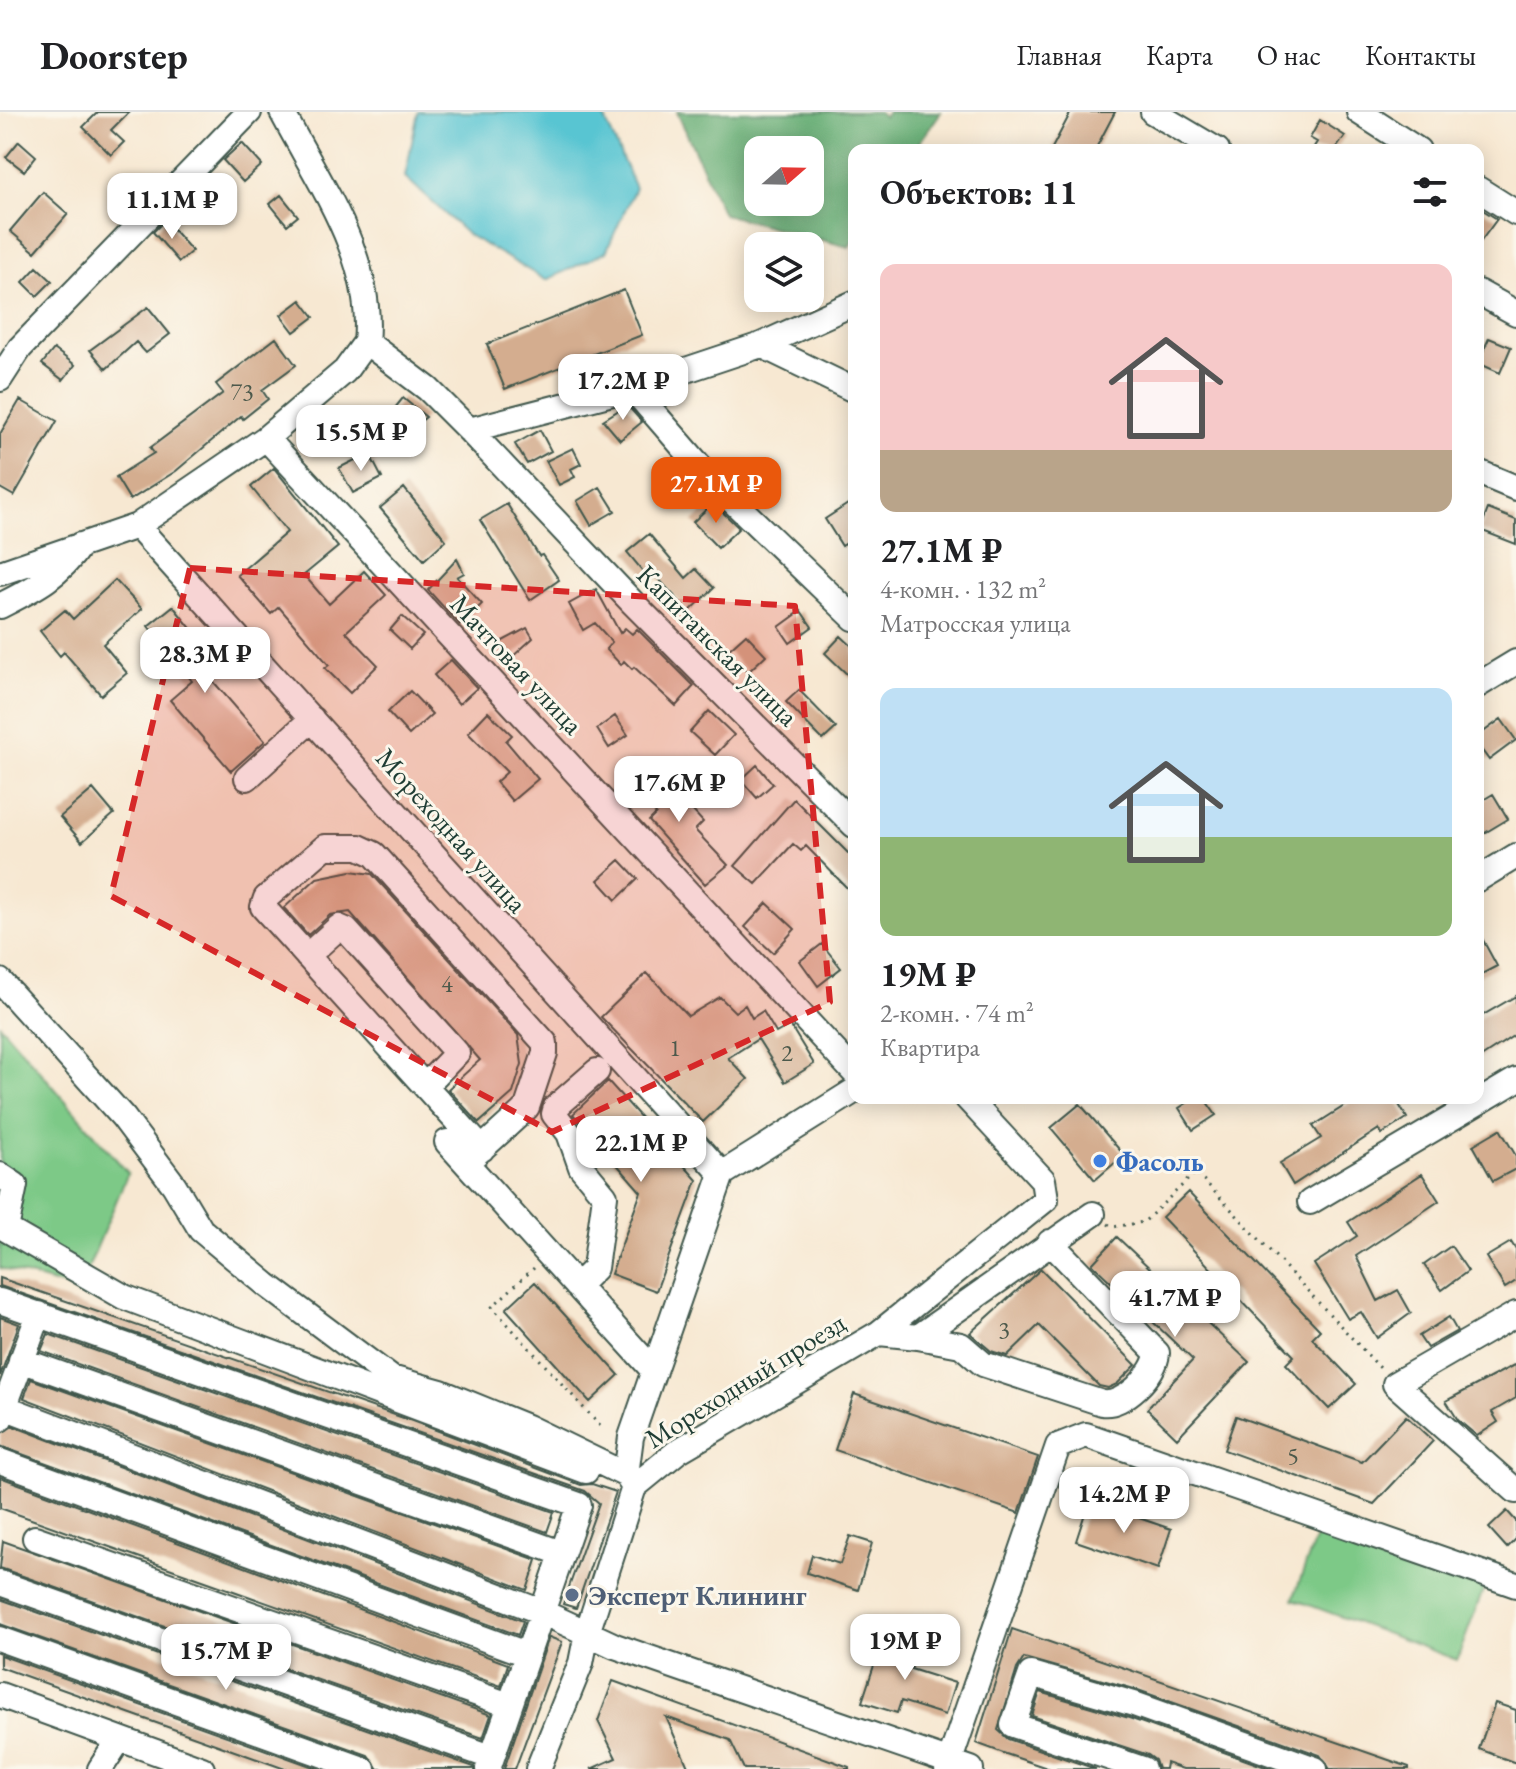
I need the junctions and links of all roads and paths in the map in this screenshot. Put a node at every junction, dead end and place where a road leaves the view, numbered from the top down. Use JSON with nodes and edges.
{"nodes":[{"id":1,"x":249,"y":112,"type":"edge"},
{"id":2,"x":282,"y":112,"type":"edge"},
{"id":3,"x":1153,"y":112,"type":"edge"},
{"id":4,"x":1359,"y":112,"type":"edge"},
{"id":5,"x":1207,"y":144,"type":"edge"},
{"id":6,"x":1409,"y":144,"type":"edge"},
{"id":7,"x":1484,"y":193,"type":"edge"},
{"id":8,"x":1516,"y":213,"type":"edge"},
{"id":9,"x":1484,"y":295,"type":"edge"},
{"id":10,"x":848,"y":306,"type":"edge"},
{"id":11,"x":1516,"y":313,"type":"edge"},
{"id":12,"x":366,"y":342,"type":"junction"},
{"id":13,"x":761,"y":345,"type":"junction"},
{"id":14,"x":10,"y":346,"type":"edge"},
{"id":15,"x":0,"y":379,"type":"edge"},
{"id":16,"x":848,"y":387,"type":"edge"},
{"id":17,"x":632,"y":388,"type":"junction"},
{"id":18,"x":469,"y":430,"type":"junction"},
{"id":19,"x":266,"y":438,"type":"junction"},
{"id":20,"x":1484,"y":475,"type":"edge"},
{"id":21,"x":1516,"y":488,"type":"edge"},
{"id":22,"x":137,"y":526,"type":"junction"},
{"id":23,"x":80,"y":545,"type":"junction"},
{"id":24,"x":0,"y":573,"type":"edge"},
{"id":25,"x":0,"y":606,"type":"edge"},
{"id":26,"x":848,"y":612,"type":"edge"},
{"id":27,"x":1516,"y":662,"type":"edge"},
{"id":28,"x":1484,"y":677,"type":"edge"},
{"id":29,"x":312,"y":719,"type":"junction"},
{"id":30,"x":247,"y":778,"type":"dead end"},
{"id":31,"x":848,"y":819,"type":"edge"},
{"id":32,"x":1516,"y":856,"type":"edge"},
{"id":33,"x":1484,"y":875,"type":"edge"},
{"id":34,"x":307,"y":956,"type":"junction"},
{"id":35,"x":0,"y":981,"type":"edge"},
{"id":36,"x":848,"y":1066,"type":"edge"},
{"id":37,"x":597,"y":1071,"type":"dead end"},
{"id":38,"x":1516,"y":1080,"type":"edge"},
{"id":39,"x":425,"y":1086,"type":"junction"},
{"id":40,"x":848,"y":1095,"type":"edge"},
{"id":41,"x":1484,"y":1099,"type":"edge"},
{"id":42,"x":973,"y":1104,"type":"edge"},
{"id":43,"x":1475,"y":1104,"type":"edge"},
{"id":44,"x":447,"y":1142,"type":"dead end"},
{"id":45,"x":474,"y":1156,"type":"junction"},
{"id":46,"x":722,"y":1174,"type":"junction"},
{"id":47,"x":0,"y":1175,"type":"edge"},
{"id":48,"x":1310,"y":1202,"type":"dead end"},
{"id":49,"x":1093,"y":1214,"type":"joint"},
{"id":50,"x":3,"y":1230,"type":"edge"},
{"id":51,"x":1050,"y":1242,"type":"junction"},
{"id":52,"x":549,"y":1255,"type":"junction"},
{"id":53,"x":577,"y":1286,"type":"junction"},
{"id":54,"x":0,"y":1301,"type":"edge"},
{"id":55,"x":39,"y":1314,"type":"junction"},
{"id":56,"x":1516,"y":1314,"type":"edge"},
{"id":57,"x":879,"y":1333,"type":"junction"},
{"id":58,"x":918,"y":1337,"type":"junction"},
{"id":59,"x":21,"y":1360,"type":"junction"},
{"id":60,"x":654,"y":1371,"type":"junction"},
{"id":61,"x":1395,"y":1384,"type":"junction"},
{"id":62,"x":2,"y":1413,"type":"edge"},
{"id":63,"x":601,"y":1427,"type":"dead end"},
{"id":64,"x":0,"y":1461,"type":"edge"},
{"id":65,"x":630,"y":1485,"type":"junction"},
{"id":66,"x":1516,"y":1491,"type":"edge"},
{"id":67,"x":35,"y":1538,"type":"dead end"},
{"id":68,"x":561,"y":1553,"type":"junction"},
{"id":69,"x":0,"y":1583,"type":"edge"},
{"id":70,"x":1516,"y":1585,"type":"edge"},
{"id":71,"x":542,"y":1612,"type":"junction"},
{"id":72,"x":587,"y":1633,"type":"junction"},
{"id":73,"x":0,"y":1639,"type":"edge"},
{"id":74,"x":526,"y":1654,"type":"junction"},
{"id":75,"x":581,"y":1663,"type":"junction"},
{"id":76,"x":0,"y":1695,"type":"edge"},
{"id":77,"x":509,"y":1705,"type":"junction"},
{"id":78,"x":119,"y":1740,"type":"junction"},
{"id":79,"x":490,"y":1763,"type":"edge"},
{"id":80,"x":956,"y":1767,"type":"edge"},
{"id":81,"x":100,"y":1769,"type":"edge"},
{"id":82,"x":202,"y":1769,"type":"edge"},
{"id":83,"x":363,"y":1769,"type":"edge"},
{"id":84,"x":538,"y":1769,"type":"edge"},
{"id":85,"x":554,"y":1769,"type":"edge"},
{"id":86,"x":1143,"y":1769,"type":"edge"},
{"id":87,"x":1315,"y":1769,"type":"edge"}],
"edges":[{"from":1,"to":14,"type":"street"},
{"from":2,"to":12,"type":"street"},
{"from":3,"to":5,"type":"street"},
{"from":4,"to":6,"type":"street"},
{"from":7,"to":8,"type":"street"},
{"from":9,"to":11,"type":"street"},
{"from":10,"to":13,"type":"street"},
{"from":12,"to":18,"type":"street","name":"Капитанская улица"},
{"from":12,"to":19,"type":"street"},
{"from":13,"to":16,"type":"street"},
{"from":13,"to":17,"type":"street"},
{"from":14,"to":15,"type":"street"},
{"from":17,"to":18,"type":"street"},
{"from":17,"to":26,"type":"street"},
{"from":18,"to":31,"type":"street","name":"Капитанская улица"},
{"from":19,"to":22,"type":"street"},
{"from":19,"to":36,"type":"street","name":"Мачтовая улица"},
{"from":20,"to":21,"type":"street"},
{"from":22,"to":23,"type":"street"},
{"from":22,"to":29,"type":"street","name":"Мореходная улица"},
{"from":23,"to":24,"type":"street"},
{"from":23,"to":25,"type":"street"},
{"from":27,"to":28,"type":"street"},
{"from":29,"to":30,"type":"street"},
{"from":29,"to":46,"type":"street","name":"Мореходная улица"},
{"from":32,"to":33,"type":"street"},
{"from":34,"to":39,"type":"street"},
{"from":34,"to":39,"type":"street"},
{"from":34,"to":45,"type":"street"},
{"from":35,"to":65,"type":"street"},
{"from":37,"to":53,"type":"street"},
{"from":38,"to":41,"type":"street"},
{"from":39,"to":45,"type":"street"},
{"from":40,"to":46,"type":"street"},
{"from":42,"to":57,"type":"street"},
{"from":43,"to":48,"type":"street"},
{"from":44,"to":45,"type":"street"},
{"from":45,"to":52,"type":"street"},
{"from":46,"to":60,"type":"street"},
{"from":47,"to":50,"type":"street"},
{"from":49,"to":51,"type":"street"},
{"from":49,"to":61,"type":"path"},
{"from":50,"to":65,"type":"street"},
{"from":51,"to":58,"type":"street"},
{"from":51,"to":58,"type":"street","name":"Мореходный проезд"},
{"from":52,"to":53,"type":"street"},
{"from":52,"to":63,"type":"path"},
{"from":53,"to":60,"type":"street"},
{"from":54,"to":55,"type":"street"},
{"from":55,"to":59,"type":"street"},
{"from":55,"to":68,"type":"street"},
{"from":56,"to":61,"type":"street"},
{"from":57,"to":58,"type":"street","name":"Мореходный проезд"},
{"from":57,"to":65,"type":"street","name":"Мореходный проезд"},
{"from":59,"to":62,"type":"street"},
{"from":59,"to":68,"type":"street"},
{"from":60,"to":65,"type":"street"},
{"from":61,"to":66,"type":"street"},
{"from":62,"to":71,"type":"street"},
{"from":64,"to":74,"type":"street"},
{"from":65,"to":72,"type":"street"},
{"from":67,"to":77,"type":"street"},
{"from":68,"to":71,"type":"street"},
{"from":69,"to":79,"type":"street"},
{"from":70,"to":80,"type":"street"},
{"from":71,"to":72,"type":"street"},
{"from":71,"to":74,"type":"street"},
{"from":72,"to":75,"type":"street"},
{"from":72,"to":80,"type":"street"},
{"from":73,"to":83,"type":"street"},
{"from":74,"to":77,"type":"street"},
{"from":75,"to":84,"type":"street"},
{"from":75,"to":85,"type":"street"},
{"from":76,"to":78,"type":"street"},
{"from":77,"to":79,"type":"street"},
{"from":78,"to":81,"type":"street"},
{"from":78,"to":82,"type":"street"},
{"from":86,"to":87,"type":"street"}]}
